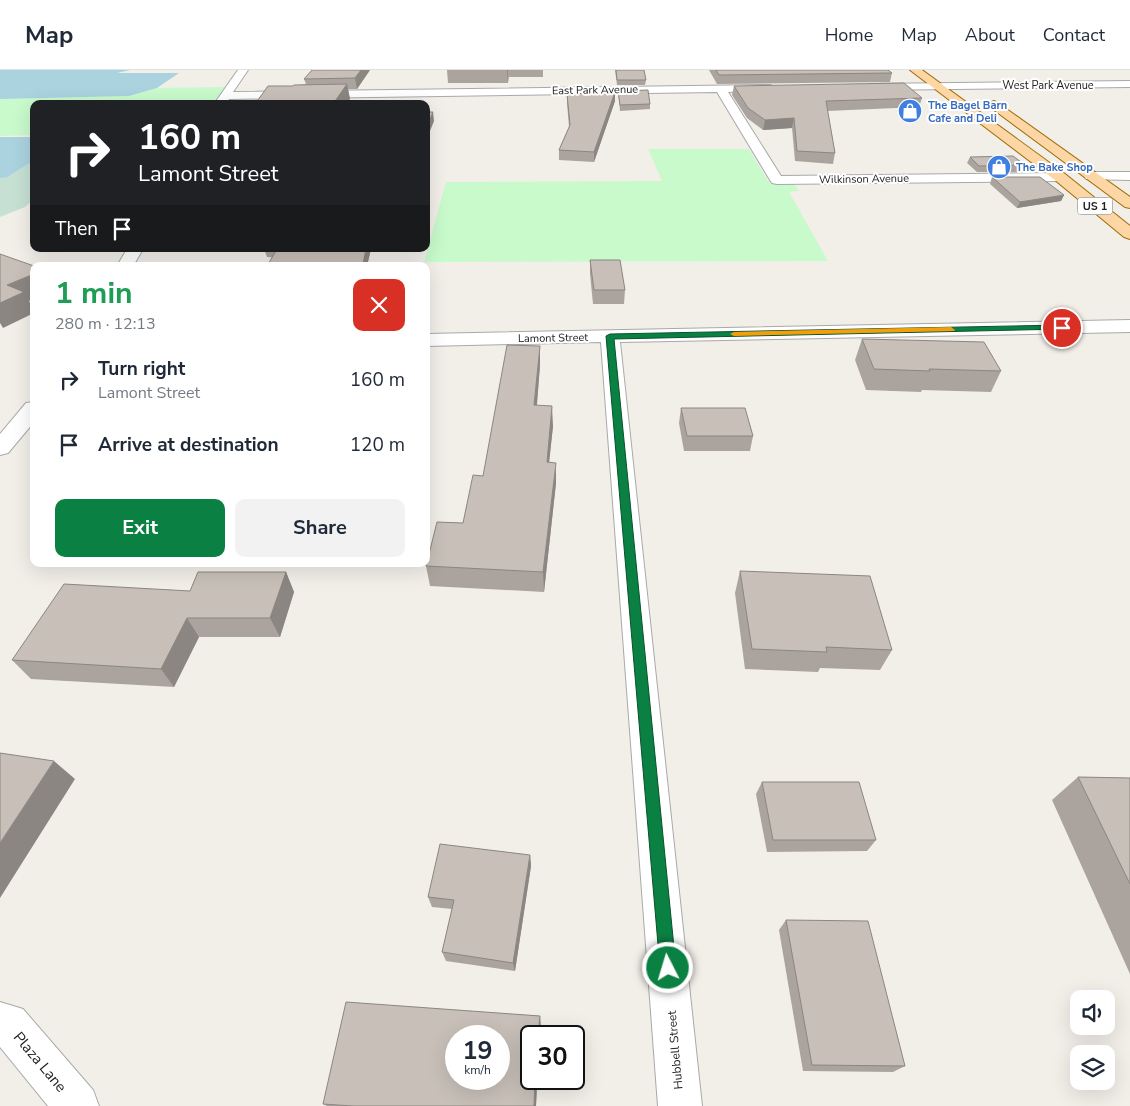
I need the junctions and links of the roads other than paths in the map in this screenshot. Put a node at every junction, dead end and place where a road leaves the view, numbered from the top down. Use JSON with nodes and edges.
{"nodes":[{"id":1,"x":244,"y":70,"type":"edge"},
{"id":2,"x":915,"y":70,"type":"edge"},
{"id":3,"x":951,"y":75,"type":"dead end"},
{"id":4,"x":1130,"y":84,"type":"edge"},
{"id":5,"x":938,"y":86,"type":"junction"},
{"id":6,"x":966,"y":86,"type":"junction"},
{"id":7,"x":855,"y":87,"type":"edge"},
{"id":8,"x":720,"y":88,"type":"junction"},
{"id":9,"x":778,"y":88,"type":"edge"},
{"id":10,"x":410,"y":89,"type":"junction"},
{"id":11,"x":222,"y":100,"type":"edge"},
{"id":12,"x":397,"y":100,"type":"edge"},
{"id":13,"x":1091,"y":176,"type":"junction"},
{"id":14,"x":1130,"y":176,"type":"edge"},
{"id":15,"x":1060,"y":177,"type":"junction"},
{"id":16,"x":1130,"y":204,"type":"edge"},
{"id":17,"x":1130,"y":234,"type":"edge"},
{"id":18,"x":1130,"y":326,"type":"edge"},
{"id":19,"x":610,"y":336,"type":"junction"},
{"id":20,"x":430,"y":340,"type":"edge"},
{"id":21,"x":30,"y":413,"type":"edge"},
{"id":22,"x":0,"y":448,"type":"edge"},
{"id":23,"x":0,"y":1023,"type":"edge"},
{"id":24,"x":77,"y":1106,"type":"edge"},
{"id":25,"x":680,"y":1106,"type":"edge"}],
"edges":[{"from":1,"to":11,"type":"street"},
{"from":2,"to":5,"type":"main road","number":"US 1"},
{"from":3,"to":6,"type":"main road","number":"US 1"},
{"from":4,"to":6,"type":"street","name":"West Park Avenue"},
{"from":5,"to":6,"type":"street"},
{"from":5,"to":7,"type":"street"},
{"from":5,"to":15,"type":"main road","number":"US 1"},
{"from":6,"to":13,"type":"main road","number":"US 1"},
{"from":8,"to":9,"type":"street","name":"East Park Avenue"},
{"from":8,"to":10,"type":"street","name":"East Park Avenue"},
{"from":8,"to":15,"type":"street","name":"Wilkinson Avenue"},
{"from":10,"to":11,"type":"street","name":"East Park Avenue"},
{"from":10,"to":12,"type":"street"},
{"from":13,"to":14,"type":"street"},
{"from":13,"to":16,"type":"main road","number":"US 1"},
{"from":15,"to":17,"type":"main road","number":"US 1"},
{"from":18,"to":19,"type":"street","name":"Lamont Street"},
{"from":19,"to":20,"type":"street","name":"Lamont Street"},
{"from":19,"to":25,"type":"street","name":"Hubbell Street"},
{"from":21,"to":22,"type":"street"},
{"from":23,"to":24,"type":"street","name":"Plaza Lane"}]}
